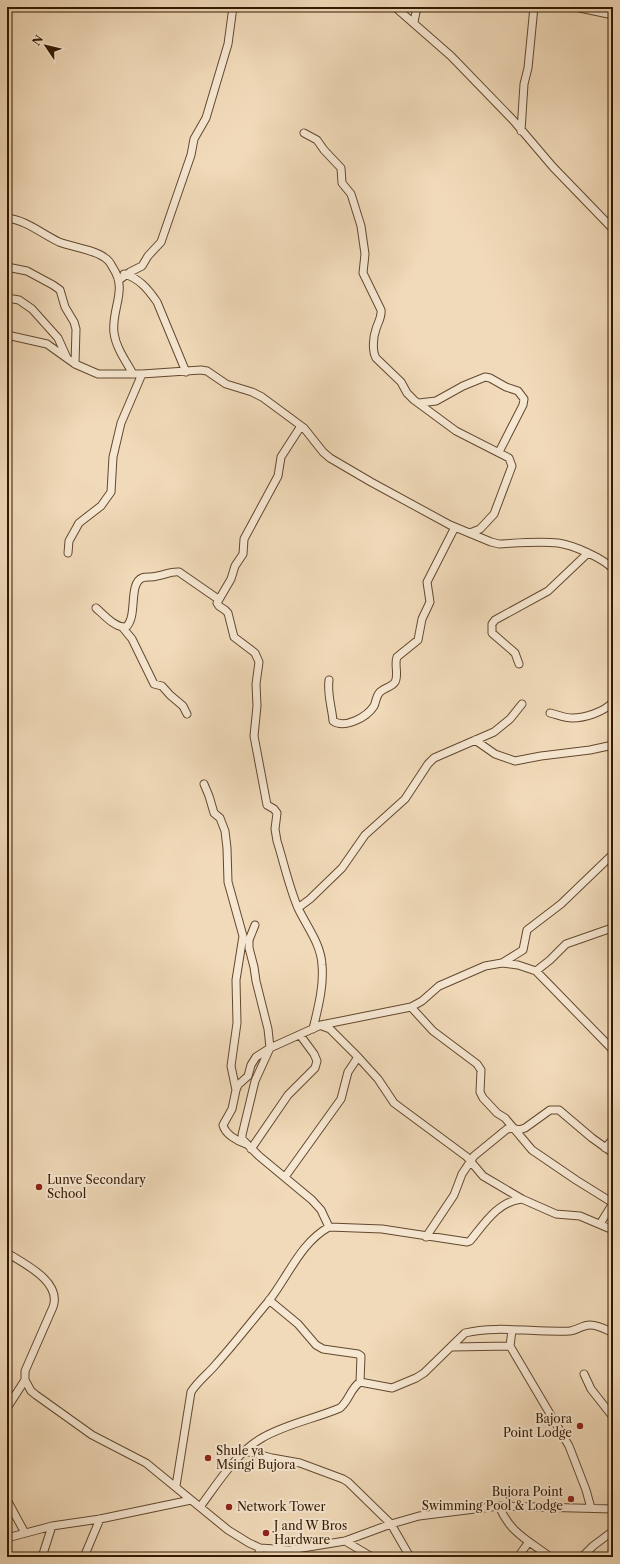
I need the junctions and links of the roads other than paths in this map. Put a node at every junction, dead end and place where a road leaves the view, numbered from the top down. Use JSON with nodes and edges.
{"nodes":[{"id":1,"x":233,"y":7,"type":"edge"},
{"id":2,"x":396,"y":7,"type":"edge"},
{"id":3,"x":417,"y":7,"type":"edge"},
{"id":4,"x":534,"y":7,"type":"edge"},
{"id":5,"x":575,"y":7,"type":"edge"},
{"id":6,"x":613,"y":15,"type":"edge"},
{"id":7,"x":414,"y":22,"type":"junction"},
{"id":8,"x":521,"y":131,"type":"junction"},
{"id":9,"x":304,"y":133,"type":"dead end"},
{"id":10,"x":7,"y":218,"type":"edge"},
{"id":11,"x":613,"y":229,"type":"edge"},
{"id":12,"x":7,"y":267,"type":"edge"},
{"id":13,"x":116,"y":272,"type":"junction"},
{"id":14,"x":126,"y":275,"type":"junction"},
{"id":15,"x":119,"y":280,"type":"junction"},
{"id":16,"x":7,"y":298,"type":"edge"},
{"id":17,"x":7,"y":335,"type":"edge"},
{"id":18,"x":68,"y":360,"type":"junction"},
{"id":19,"x":75,"y":364,"type":"junction"},
{"id":20,"x":186,"y":372,"type":"junction"},
{"id":21,"x":133,"y":374,"type":"junction"},
{"id":22,"x":142,"y":374,"type":"junction"},
{"id":23,"x":420,"y":403,"type":"junction"},
{"id":24,"x":301,"y":426,"type":"junction"},
{"id":25,"x":499,"y":452,"type":"junction"},
{"id":26,"x":455,"y":527,"type":"junction"},
{"id":27,"x":470,"y":534,"type":"junction"},
{"id":28,"x":68,"y":553,"type":"dead end"},
{"id":29,"x":588,"y":553,"type":"junction"},
{"id":30,"x":612,"y":564,"type":"edge"},
{"id":31,"x":218,"y":599,"type":"junction"},
{"id":32,"x":96,"y":608,"type":"dead end"},
{"id":33,"x":123,"y":628,"type":"junction"},
{"id":34,"x":519,"y":664,"type":"dead end"},
{"id":35,"x":329,"y":680,"type":"dead end"},
{"id":36,"x":613,"y":702,"type":"edge"},
{"id":37,"x":522,"y":704,"type":"dead end"},
{"id":38,"x":550,"y":713,"type":"dead end"},
{"id":39,"x":187,"y":714,"type":"dead end"},
{"id":40,"x":475,"y":740,"type":"junction"},
{"id":41,"x":613,"y":745,"type":"edge"},
{"id":42,"x":204,"y":784,"type":"dead end"},
{"id":43,"x":613,"y":854,"type":"edge"},
{"id":44,"x":298,"y":908,"type":"junction"},
{"id":45,"x":254,"y":925,"type":"dead end"},
{"id":46,"x":613,"y":926,"type":"edge"},
{"id":47,"x":502,"y":963,"type":"junction"},
{"id":48,"x":536,"y":971,"type":"junction"},
{"id":49,"x":411,"y":1007,"type":"junction"},
{"id":50,"x":321,"y":1025,"type":"junction"},
{"id":51,"x":313,"y":1029,"type":"junction"},
{"id":52,"x":300,"y":1035,"type":"junction"},
{"id":53,"x":270,"y":1048,"type":"junction"},
{"id":54,"x":613,"y":1050,"type":"edge"},
{"id":55,"x":358,"y":1057,"type":"junction"},
{"id":56,"x":236,"y":1090,"type":"junction"},
{"id":57,"x":513,"y":1128,"type":"junction"},
{"id":58,"x":613,"y":1139,"type":"edge"},
{"id":59,"x":249,"y":1146,"type":"junction"},
{"id":60,"x":605,"y":1148,"type":"junction"},
{"id":61,"x":613,"y":1153,"type":"edge"},
{"id":62,"x":470,"y":1161,"type":"junction"},
{"id":63,"x":285,"y":1177,"type":"junction"},
{"id":64,"x":522,"y":1199,"type":"junction"},
{"id":65,"x":613,"y":1203,"type":"edge"},
{"id":66,"x":600,"y":1224,"type":"junction"},
{"id":67,"x":329,"y":1227,"type":"junction"},
{"id":68,"x":613,"y":1230,"type":"edge"},
{"id":69,"x":426,"y":1237,"type":"junction"},
{"id":70,"x":7,"y":1253,"type":"edge"},
{"id":71,"x":269,"y":1300,"type":"junction"},
{"id":72,"x":512,"y":1330,"type":"junction"},
{"id":73,"x":613,"y":1333,"type":"edge"},
{"id":74,"x":452,"y":1346,"type":"junction"},
{"id":75,"x":510,"y":1346,"type":"junction"},
{"id":76,"x":584,"y":1374,"type":"dead end"},
{"id":77,"x":25,"y":1380,"type":"junction"},
{"id":78,"x":360,"y":1382,"type":"junction"},
{"id":79,"x":7,"y":1408,"type":"edge"},
{"id":80,"x":613,"y":1417,"type":"edge"},
{"id":81,"x":245,"y":1451,"type":"junction"},
{"id":82,"x":176,"y":1486,"type":"junction"},
{"id":83,"x":7,"y":1500,"type":"edge"},
{"id":84,"x":191,"y":1500,"type":"junction"},
{"id":85,"x":499,"y":1506,"type":"junction"},
{"id":86,"x":200,"y":1507,"type":"junction"},
{"id":87,"x":591,"y":1508,"type":"junction"},
{"id":88,"x":613,"y":1509,"type":"edge"},
{"id":89,"x":100,"y":1518,"type":"junction"},
{"id":90,"x":391,"y":1524,"type":"junction"},
{"id":91,"x":52,"y":1526,"type":"junction"},
{"id":92,"x":613,"y":1531,"type":"edge"},
{"id":93,"x":25,"y":1533,"type":"junction"},
{"id":94,"x":7,"y":1538,"type":"edge"},
{"id":95,"x":345,"y":1541,"type":"junction"},
{"id":96,"x":528,"y":1543,"type":"junction"},
{"id":97,"x":260,"y":1548,"type":"junction"},
{"id":98,"x":42,"y":1557,"type":"edge"},
{"id":99,"x":84,"y":1557,"type":"edge"},
{"id":100,"x":258,"y":1557,"type":"edge"},
{"id":101,"x":372,"y":1557,"type":"edge"},
{"id":102,"x":410,"y":1557,"type":"edge"},
{"id":103,"x":518,"y":1557,"type":"edge"},
{"id":104,"x":550,"y":1557,"type":"edge"},
{"id":105,"x":582,"y":1557,"type":"edge"}],
"edges":[{"from":1,"to":14,"type":"street"},
{"from":2,"to":7,"type":"street"},
{"from":3,"to":7,"type":"street"},
{"from":4,"to":8,"type":"street"},
{"from":5,"to":6,"type":"street"},
{"from":7,"to":8,"type":"street"},
{"from":8,"to":11,"type":"street"},
{"from":9,"to":23,"type":"street"},
{"from":10,"to":13,"type":"street"},
{"from":12,"to":19,"type":"street"},
{"from":13,"to":14,"type":"street"},
{"from":13,"to":15,"type":"street"},
{"from":14,"to":15,"type":"street"},
{"from":14,"to":20,"type":"street"},
{"from":15,"to":21,"type":"street"},
{"from":16,"to":18,"type":"street"},
{"from":17,"to":18,"type":"street"},
{"from":18,"to":19,"type":"street"},
{"from":19,"to":21,"type":"street"},
{"from":20,"to":22,"type":"street"},
{"from":20,"to":24,"type":"street"},
{"from":21,"to":22,"type":"street"},
{"from":22,"to":28,"type":"street"},
{"from":23,"to":25,"type":"street"},
{"from":23,"to":25,"type":"street"},
{"from":24,"to":26,"type":"street"},
{"from":24,"to":31,"type":"street"},
{"from":25,"to":27,"type":"street"},
{"from":26,"to":27,"type":"street"},
{"from":26,"to":35,"type":"street"},
{"from":27,"to":29,"type":"street"},
{"from":29,"to":30,"type":"street"},
{"from":29,"to":34,"type":"street"},
{"from":31,"to":33,"type":"street"},
{"from":31,"to":44,"type":"street"},
{"from":32,"to":33,"type":"street"},
{"from":33,"to":39,"type":"street"},
{"from":36,"to":38,"type":"street"},
{"from":37,"to":40,"type":"street"},
{"from":40,"to":41,"type":"street"},
{"from":40,"to":44,"type":"street"},
{"from":42,"to":56,"type":"street"},
{"from":43,"to":47,"type":"street"},
{"from":44,"to":51,"type":"street"},
{"from":45,"to":53,"type":"street"},
{"from":46,"to":48,"type":"street"},
{"from":47,"to":48,"type":"street"},
{"from":47,"to":49,"type":"street"},
{"from":48,"to":54,"type":"street"},
{"from":49,"to":50,"type":"street"},
{"from":49,"to":57,"type":"street"},
{"from":50,"to":51,"type":"street"},
{"from":50,"to":55,"type":"street"},
{"from":51,"to":52,"type":"street"},
{"from":52,"to":53,"type":"street"},
{"from":52,"to":59,"type":"street"},
{"from":53,"to":56,"type":"street"},
{"from":53,"to":59,"type":"street"},
{"from":55,"to":62,"type":"street"},
{"from":55,"to":63,"type":"street"},
{"from":56,"to":59,"type":"street"},
{"from":57,"to":60,"type":"street"},
{"from":57,"to":62,"type":"street"},
{"from":57,"to":65,"type":"street"},
{"from":58,"to":60,"type":"street"},
{"from":59,"to":63,"type":"street"},
{"from":60,"to":61,"type":"street"},
{"from":62,"to":64,"type":"street"},
{"from":62,"to":69,"type":"street"},
{"from":63,"to":67,"type":"street"},
{"from":64,"to":66,"type":"street"},
{"from":64,"to":69,"type":"street"},
{"from":65,"to":66,"type":"street"},
{"from":66,"to":68,"type":"street"},
{"from":67,"to":69,"type":"street"},
{"from":67,"to":71,"type":"street"},
{"from":70,"to":77,"type":"street"},
{"from":71,"to":78,"type":"street"},
{"from":71,"to":82,"type":"street"},
{"from":72,"to":73,"type":"street"},
{"from":72,"to":74,"type":"street"},
{"from":72,"to":75,"type":"street"},
{"from":74,"to":75,"type":"street"},
{"from":74,"to":78,"type":"street"},
{"from":75,"to":87,"type":"street"},
{"from":76,"to":80,"type":"street"},
{"from":77,"to":79,"type":"street"},
{"from":77,"to":82,"type":"street"},
{"from":78,"to":81,"type":"street"},
{"from":81,"to":86,"type":"street"},
{"from":81,"to":90,"type":"street"},
{"from":82,"to":84,"type":"street"},
{"from":83,"to":93,"type":"street"},
{"from":84,"to":86,"type":"street"},
{"from":84,"to":89,"type":"street"},
{"from":85,"to":87,"type":"street"},
{"from":85,"to":90,"type":"street"},
{"from":85,"to":96,"type":"street"},
{"from":86,"to":97,"type":"street"},
{"from":87,"to":88,"type":"street"},
{"from":89,"to":91,"type":"street"},
{"from":89,"to":99,"type":"street"},
{"from":90,"to":95,"type":"street"},
{"from":90,"to":102,"type":"street"},
{"from":91,"to":93,"type":"street"},
{"from":91,"to":98,"type":"street"},
{"from":92,"to":105,"type":"street"},
{"from":93,"to":94,"type":"street"},
{"from":95,"to":97,"type":"street"},
{"from":95,"to":101,"type":"street"},
{"from":96,"to":103,"type":"street"},
{"from":96,"to":104,"type":"street"},
{"from":97,"to":100,"type":"street"}]}
